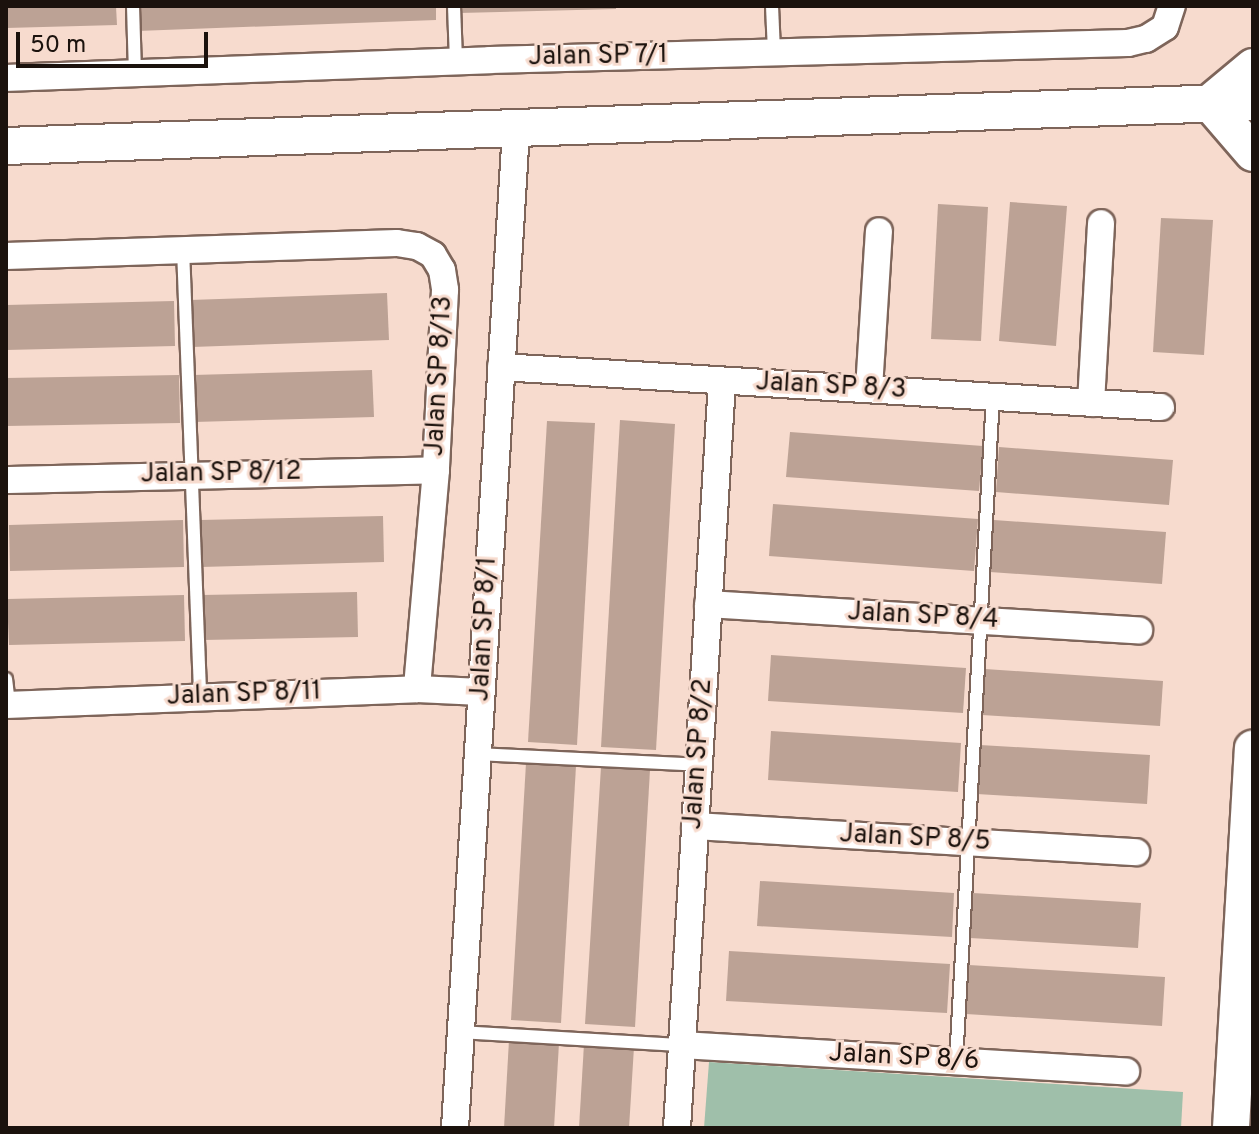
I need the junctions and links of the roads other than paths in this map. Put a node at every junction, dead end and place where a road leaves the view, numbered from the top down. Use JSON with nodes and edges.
{"nodes":[{"id":1,"x":133,"y":6,"type":"edge"},
{"id":2,"x":454,"y":6,"type":"edge"},
{"id":3,"x":772,"y":6,"type":"edge"},
{"id":4,"x":1172,"y":6,"type":"edge"},
{"id":5,"x":774,"y":52,"type":"junction"},
{"id":6,"x":456,"y":61,"type":"junction"},
{"id":7,"x":1253,"y":67,"type":"edge"},
{"id":8,"x":135,"y":73,"type":"junction"},
{"id":9,"x":6,"y":78,"type":"edge"},
{"id":10,"x":1253,"y":102,"type":"edge"},
{"id":11,"x":1210,"y":103,"type":"junction"},
{"id":12,"x":516,"y":130,"type":"junction"},
{"id":13,"x":6,"y":146,"type":"edge"},
{"id":14,"x":1253,"y":153,"type":"edge"},
{"id":15,"x":1101,"y":223,"type":"dead end"},
{"id":16,"x":879,"y":231,"type":"dead end"},
{"id":17,"x":183,"y":249,"type":"junction"},
{"id":18,"x":6,"y":256,"type":"edge"},
{"id":19,"x":501,"y":367,"type":"junction"},
{"id":20,"x":722,"y":381,"type":"junction"},
{"id":21,"x":869,"y":389,"type":"junction"},
{"id":22,"x":993,"y":397,"type":"junction"},
{"id":23,"x":1091,"y":403,"type":"junction"},
{"id":24,"x":1161,"y":407,"type":"dead end"},
{"id":25,"x":436,"y":470,"type":"junction"},
{"id":26,"x":191,"y":474,"type":"junction"},
{"id":27,"x":6,"y":480,"type":"edge"},
{"id":28,"x":708,"y":604,"type":"junction"},
{"id":29,"x":979,"y":620,"type":"junction"},
{"id":30,"x":1139,"y":630,"type":"dead end"},
{"id":31,"x":417,"y":689,"type":"junction"},
{"id":32,"x":481,"y":692,"type":"junction"},
{"id":33,"x":7,"y":696,"type":"edge"},
{"id":34,"x":200,"y":697,"type":"junction"},
{"id":35,"x":1253,"y":749,"type":"edge"},
{"id":36,"x":477,"y":754,"type":"junction"},
{"id":37,"x":698,"y":765,"type":"junction"},
{"id":38,"x":695,"y":826,"type":"junction"},
{"id":39,"x":967,"y":843,"type":"junction"},
{"id":40,"x":1136,"y":852,"type":"dead end"},
{"id":41,"x":1246,"y":1010,"type":"edge"},
{"id":42,"x":461,"y":1032,"type":"junction"},
{"id":43,"x":682,"y":1045,"type":"junction"},
{"id":44,"x":956,"y":1062,"type":"junction"},
{"id":45,"x":1126,"y":1071,"type":"dead end"},
{"id":46,"x":455,"y":1128,"type":"edge"},
{"id":47,"x":677,"y":1128,"type":"edge"},
{"id":48,"x":1231,"y":1128,"type":"edge"}],
"edges":[{"from":1,"to":8,"type":"lane"},
{"from":2,"to":6,"type":"lane"},
{"from":3,"to":5,"type":"lane"},
{"from":4,"to":5,"type":"street","name":"Jalan SP 7/1"},
{"from":5,"to":6,"type":"street","name":"Jalan SP 7/1"},
{"from":6,"to":8,"type":"street","name":"Jalan SP 7/1"},
{"from":7,"to":11,"type":"street"},
{"from":8,"to":9,"type":"street","name":"Jalan SP 7/1"},
{"from":10,"to":11,"type":"street"},
{"from":11,"to":12,"type":"street"},
{"from":11,"to":14,"type":"street"},
{"from":12,"to":13,"type":"street"},
{"from":12,"to":19,"type":"street","name":"Jalan SP 8/1"},
{"from":15,"to":23,"type":"street"},
{"from":16,"to":21,"type":"street"},
{"from":17,"to":18,"type":"street","name":"Jalan SP 8/13"},
{"from":17,"to":25,"type":"street","name":"Jalan SP 8/13"},
{"from":17,"to":26,"type":"lane"},
{"from":19,"to":20,"type":"street","name":"Jalan SP 8/3"},
{"from":19,"to":32,"type":"street","name":"Jalan SP 8/1"},
{"from":20,"to":21,"type":"street","name":"Jalan SP 8/3"},
{"from":20,"to":28,"type":"street","name":"Jalan SP 8/2"},
{"from":21,"to":22,"type":"street","name":"Jalan SP 8/3"},
{"from":22,"to":23,"type":"street","name":"Jalan SP 8/3"},
{"from":22,"to":29,"type":"lane"},
{"from":23,"to":24,"type":"street","name":"Jalan SP 8/3"},
{"from":25,"to":26,"type":"street","name":"Jalan SP 8/12"},
{"from":25,"to":31,"type":"street","name":"Jalan SP 8/13"},
{"from":26,"to":27,"type":"street","name":"Jalan SP 8/12"},
{"from":26,"to":34,"type":"lane"},
{"from":28,"to":29,"type":"street","name":"Jalan SP 8/4"},
{"from":28,"to":37,"type":"street","name":"Jalan SP 8/2"},
{"from":29,"to":30,"type":"street","name":"Jalan SP 8/4"},
{"from":29,"to":39,"type":"lane"},
{"from":31,"to":32,"type":"street","name":"Jalan SP 8/11"},
{"from":31,"to":34,"type":"street","name":"Jalan SP 8/11"},
{"from":32,"to":36,"type":"street","name":"Jalan SP 8/1"},
{"from":33,"to":34,"type":"street","name":"Jalan SP 8/11"},
{"from":35,"to":41,"type":"street"},
{"from":36,"to":37,"type":"lane"},
{"from":36,"to":42,"type":"street","name":"Jalan SP 8/1"},
{"from":37,"to":38,"type":"street","name":"Jalan SP 8/2"},
{"from":38,"to":39,"type":"street","name":"Jalan SP 8/5"},
{"from":38,"to":43,"type":"street","name":"Jalan SP 8/2"},
{"from":39,"to":40,"type":"street","name":"Jalan SP 8/5"},
{"from":39,"to":44,"type":"lane"},
{"from":41,"to":48,"type":"street"},
{"from":42,"to":43,"type":"lane"},
{"from":42,"to":46,"type":"street","name":"Jalan SP 8/1"},
{"from":43,"to":44,"type":"street","name":"Jalan SP 8/6"},
{"from":43,"to":47,"type":"street","name":"Jalan SP 8/2"},
{"from":44,"to":45,"type":"street","name":"Jalan SP 8/6"}]}
